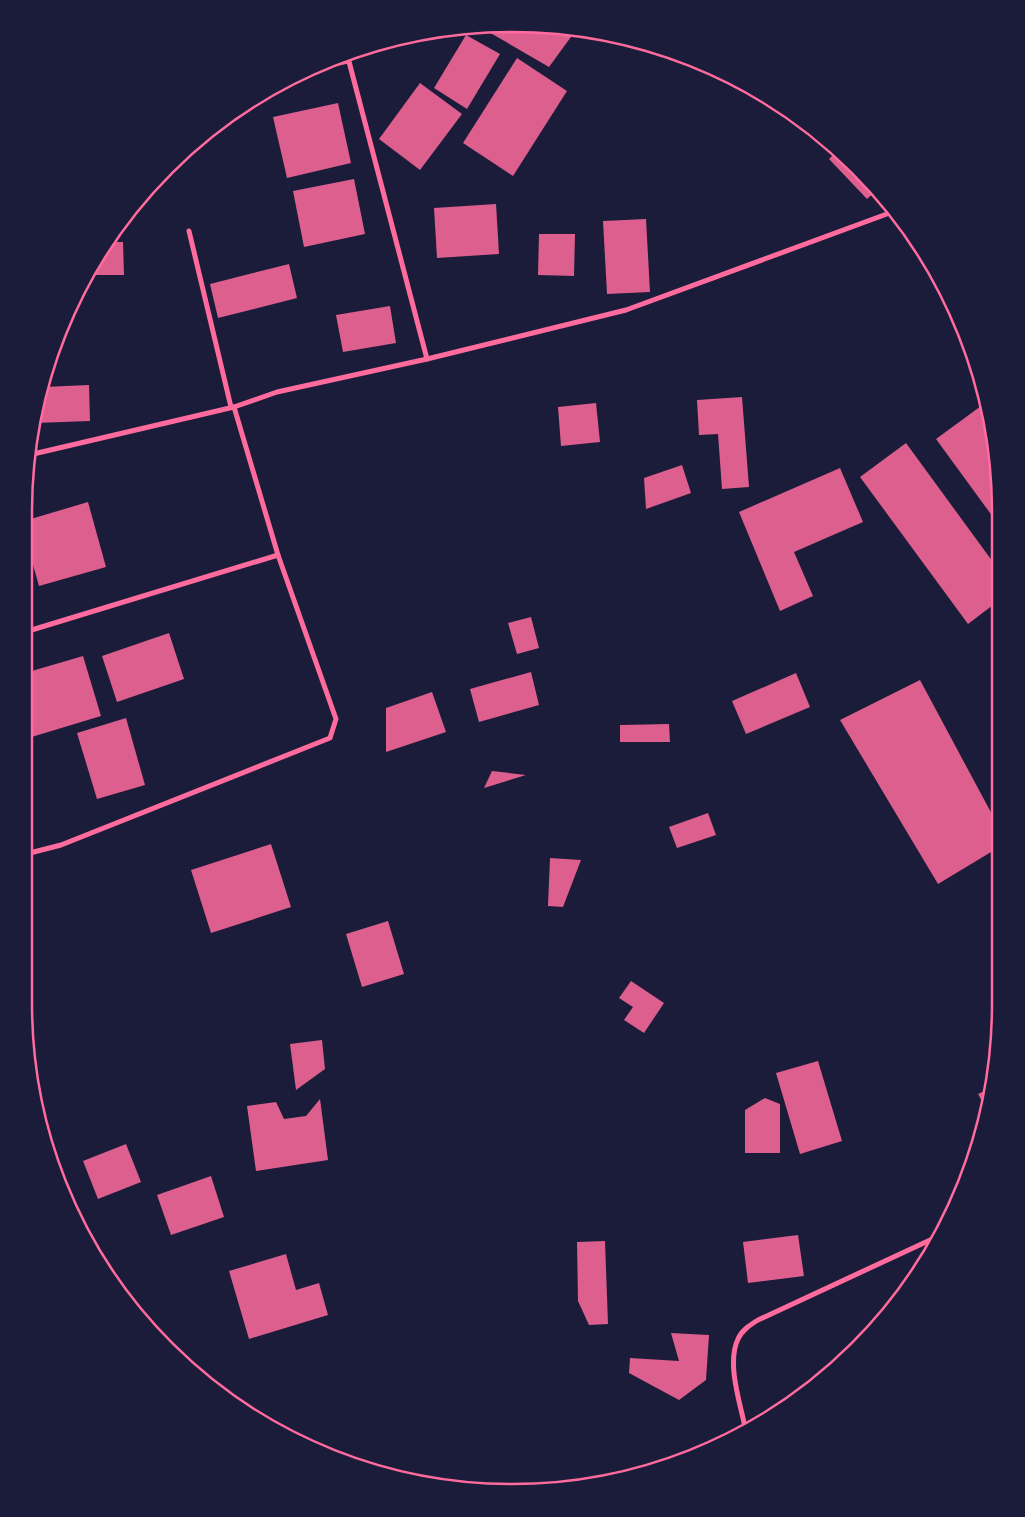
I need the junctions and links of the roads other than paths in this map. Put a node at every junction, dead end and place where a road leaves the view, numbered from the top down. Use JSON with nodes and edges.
{"nodes":[{"id":1,"x":348,"y":62,"type":"edge"},
{"id":2,"x":888,"y":214,"type":"edge"},
{"id":3,"x":188,"y":231,"type":"dead end"},
{"id":4,"x":427,"y":359,"type":"junction"},
{"id":5,"x":233,"y":407,"type":"junction"},
{"id":6,"x":37,"y":453,"type":"edge"},
{"id":7,"x":278,"y":555,"type":"junction"},
{"id":8,"x":32,"y":630,"type":"edge"},
{"id":9,"x":32,"y":852,"type":"edge"},
{"id":10,"x":930,"y":1240,"type":"edge"},
{"id":11,"x":744,"y":1424,"type":"edge"}],
"edges":[{"from":1,"to":4,"type":"street"},
{"from":2,"to":4,"type":"street"},
{"from":3,"to":5,"type":"street"},
{"from":4,"to":5,"type":"street"},
{"from":5,"to":6,"type":"street"},
{"from":5,"to":7,"type":"street"},
{"from":7,"to":8,"type":"street"},
{"from":7,"to":9,"type":"street"},
{"from":10,"to":11,"type":"street"}]}
